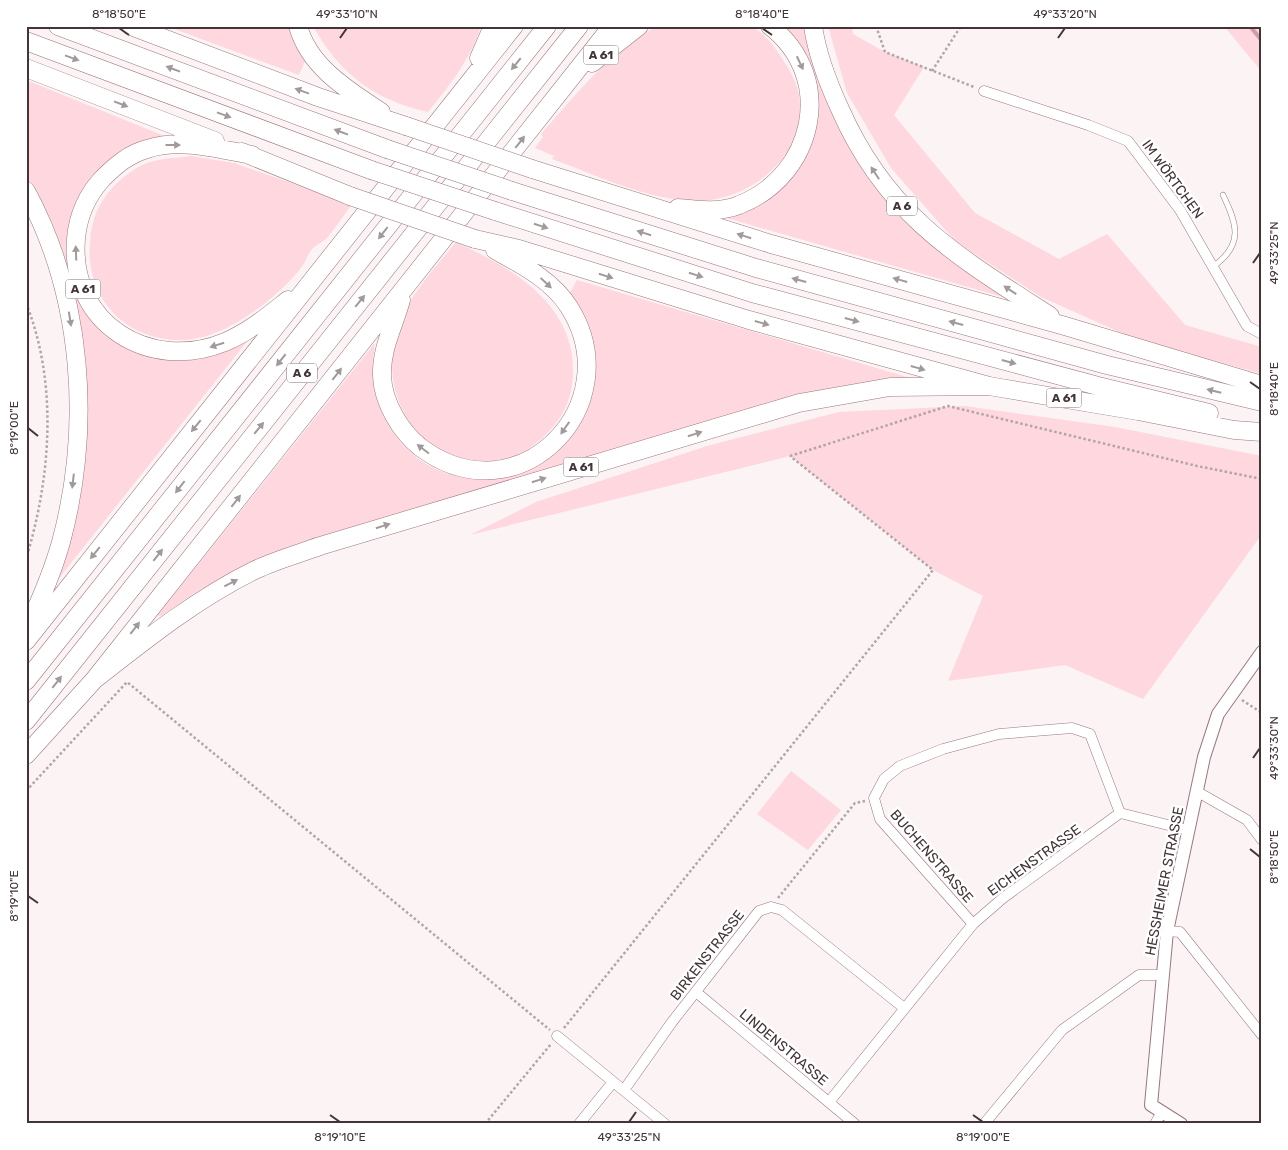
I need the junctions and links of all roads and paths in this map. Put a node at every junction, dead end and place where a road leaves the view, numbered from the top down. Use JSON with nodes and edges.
{"nodes":[{"id":1,"x":58,"y":26,"type":"edge"},
{"id":2,"x":131,"y":26,"type":"edge"},
{"id":3,"x":298,"y":26,"type":"edge"},
{"id":4,"x":493,"y":26,"type":"edge"},
{"id":5,"x":514,"y":26,"type":"edge"},
{"id":6,"x":547,"y":26,"type":"edge"},
{"id":7,"x":579,"y":26,"type":"edge"},
{"id":8,"x":612,"y":26,"type":"edge"},
{"id":9,"x":639,"y":26,"type":"edge"},
{"id":10,"x":770,"y":26,"type":"edge"},
{"id":11,"x":813,"y":26,"type":"edge"},
{"id":12,"x":876,"y":26,"type":"edge"},
{"id":13,"x":961,"y":26,"type":"edge"},
{"id":14,"x":26,"y":41,"type":"edge"},
{"id":15,"x":26,"y":68,"type":"edge"},
{"id":16,"x":932,"y":71,"type":"junction"},
{"id":17,"x":470,"y":82,"type":"junction"},
{"id":18,"x":565,"y":86,"type":"junction"},
{"id":19,"x":984,"y":91,"type":"joint"},
{"id":20,"x":402,"y":125,"type":"junction"},
{"id":21,"x":252,"y":155,"type":"junction"},
{"id":22,"x":26,"y":191,"type":"edge"},
{"id":23,"x":1223,"y":195,"type":"dead end"},
{"id":24,"x":648,"y":206,"type":"junction"},
{"id":25,"x":475,"y":239,"type":"junction"},
{"id":26,"x":1214,"y":266,"type":"junction"},
{"id":27,"x":314,"y":278,"type":"junction"},
{"id":28,"x":404,"y":290,"type":"junction"},
{"id":29,"x":26,"y":303,"type":"edge"},
{"id":30,"x":1065,"y":326,"type":"junction"},
{"id":31,"x":1262,"y":334,"type":"edge"},
{"id":32,"x":1262,"y":385,"type":"edge"},
{"id":33,"x":989,"y":386,"type":"junction"},
{"id":34,"x":1262,"y":402,"type":"edge"},
{"id":35,"x":1262,"y":426,"type":"edge"},
{"id":36,"x":1262,"y":432,"type":"edge"},
{"id":37,"x":1262,"y":479,"type":"edge"},
{"id":38,"x":26,"y":559,"type":"edge"},
{"id":39,"x":26,"y":632,"type":"edge"},
{"id":40,"x":26,"y":641,"type":"edge"},
{"id":41,"x":1262,"y":652,"type":"edge"},
{"id":42,"x":94,"y":680,"type":"junction"},
{"id":43,"x":26,"y":681,"type":"edge"},
{"id":44,"x":1233,"y":694,"type":"junction"},
{"id":45,"x":1262,"y":713,"type":"edge"},
{"id":46,"x":26,"y":720,"type":"edge"},
{"id":47,"x":26,"y":755,"type":"edge"},
{"id":48,"x":1196,"y":790,"type":"junction"},
{"id":49,"x":26,"y":791,"type":"edge"},
{"id":50,"x":874,"y":798,"type":"junction"},
{"id":51,"x":1120,"y":813,"type":"junction"},
{"id":52,"x":1188,"y":830,"type":"junction"},
{"id":53,"x":1262,"y":840,"type":"edge"},
{"id":54,"x":771,"y":907,"type":"junction"},
{"id":55,"x":973,"y":924,"type":"junction"},
{"id":56,"x":1167,"y":931,"type":"junction"},
{"id":57,"x":1162,"y":975,"type":"junction"},
{"id":58,"x":696,"y":992,"type":"junction"},
{"id":59,"x":904,"y":1008,"type":"junction"},
{"id":60,"x":1262,"y":1035,"type":"edge"},
{"id":61,"x":557,"y":1036,"type":"junction"},
{"id":62,"x":613,"y":1082,"type":"junction"},
{"id":63,"x":624,"y":1090,"type":"junction"},
{"id":64,"x":829,"y":1102,"type":"junction"},
{"id":65,"x":1162,"y":1112,"type":"junction"},
{"id":66,"x":486,"y":1124,"type":"edge"},
{"id":67,"x":579,"y":1124,"type":"edge"},
{"id":68,"x":665,"y":1124,"type":"edge"},
{"id":69,"x":855,"y":1124,"type":"edge"},
{"id":70,"x":984,"y":1124,"type":"edge"},
{"id":71,"x":1155,"y":1124,"type":"edge"},
{"id":72,"x":1182,"y":1124,"type":"edge"}],
"edges":[{"from":34,"to":1,"type":"highway","one_way":true,"bridge":true},
{"from":20,"to":2,"type":"highway","one_way":true},
{"from":3,"to":20,"type":"highway"},
{"from":4,"to":17,"type":"highway"},
{"from":5,"to":17,"type":"highway"},
{"from":6,"to":43,"type":"highway","number":"A 6","one_way":true},
{"from":46,"to":7,"type":"highway","number":"A 6","one_way":true},
{"from":8,"to":18,"type":"highway"},
{"from":9,"to":18,"type":"highway","number":"A 61"},
{"from":10,"to":24,"type":"highway","one_way":true},
{"from":30,"to":11,"type":"highway","number":"A 6","one_way":true},
{"from":12,"to":16,"type":"path"},
{"from":13,"to":16,"type":"path"},
{"from":14,"to":35,"type":"highway","number":"A 61","one_way":true,"bridge":true},
{"from":15,"to":21,"type":"highway","one_way":true},
{"from":16,"to":19,"type":"path"},
{"from":17,"to":27,"type":"highway"},
{"from":28,"to":18,"type":"highway","one_way":true},
{"from":19,"to":26,"type":"street","name":"IM WÖRTCHEN"},
{"from":20,"to":24,"type":"highway","bridge":true},
{"from":21,"to":25,"type":"highway","bridge":true},
{"from":27,"to":21,"type":"highway","number":"A 61","one_way":true},
{"from":22,"to":39,"type":"highway","one_way":true},
{"from":23,"to":26,"type":"lane"},
{"from":30,"to":24,"type":"highway","one_way":true},
{"from":25,"to":28,"type":"highway","one_way":true},
{"from":25,"to":33,"type":"highway","number":"A 61","one_way":true},
{"from":26,"to":31,"type":"street","name":"IM WÖRTCHEN"},
{"from":27,"to":40,"type":"highway","one_way":true},
{"from":42,"to":28,"type":"highway","one_way":true},
{"from":29,"to":38,"type":"path"},
{"from":30,"to":32,"type":"highway"},
{"from":33,"to":36,"type":"highway","number":"A 61"},
{"from":42,"to":33,"type":"highway","number":"A 61","one_way":true},
{"from":37,"to":61,"type":"path"},
{"from":41,"to":44,"type":"street","name":"HESSHEIMER STRASSE"},
{"from":42,"to":47,"type":"highway"},
{"from":44,"to":45,"type":"path"},
{"from":44,"to":48,"type":"street","name":"HESSHEIMER STRASSE"},
{"from":48,"to":52,"type":"street","name":"HESSHEIMER STRASSE"},
{"from":48,"to":53,"type":"street"},
{"from":49,"to":61,"type":"path"},
{"from":50,"to":51,"type":"street"},
{"from":50,"to":54,"type":"path"},
{"from":50,"to":55,"type":"street","name":"BUCHENSTRASSE"},
{"from":51,"to":52,"type":"street"},
{"from":51,"to":55,"type":"street","name":"EICHENSTRASSE"},
{"from":52,"to":56,"type":"street","name":"HESSHEIMER STRASSE"},
{"from":54,"to":58,"type":"street","name":"BIRKENSTRASSE"},
{"from":54,"to":59,"type":"street"},
{"from":55,"to":59,"type":"street","name":"EICHENSTRASSE"},
{"from":56,"to":57,"type":"street","name":"HESSHEIMER STRASSE"},
{"from":56,"to":60,"type":"street"},
{"from":57,"to":65,"type":"street","name":"HESSHEIMER STRASSE"},
{"from":57,"to":70,"type":"street"},
{"from":58,"to":63,"type":"street","name":"BIRKENSTRASSE"},
{"from":58,"to":64,"type":"street","name":"LINDENSTRASSE"},
{"from":59,"to":64,"type":"street","name":"EICHENSTRASSE"},
{"from":61,"to":62,"type":"street"},
{"from":61,"to":66,"type":"path"},
{"from":62,"to":63,"type":"street"},
{"from":62,"to":67,"type":"street"},
{"from":63,"to":68,"type":"street"},
{"from":64,"to":69,"type":"street","name":"LINDENSTRASSE"},
{"from":65,"to":71,"type":"street"},
{"from":65,"to":72,"type":"street"}]}
